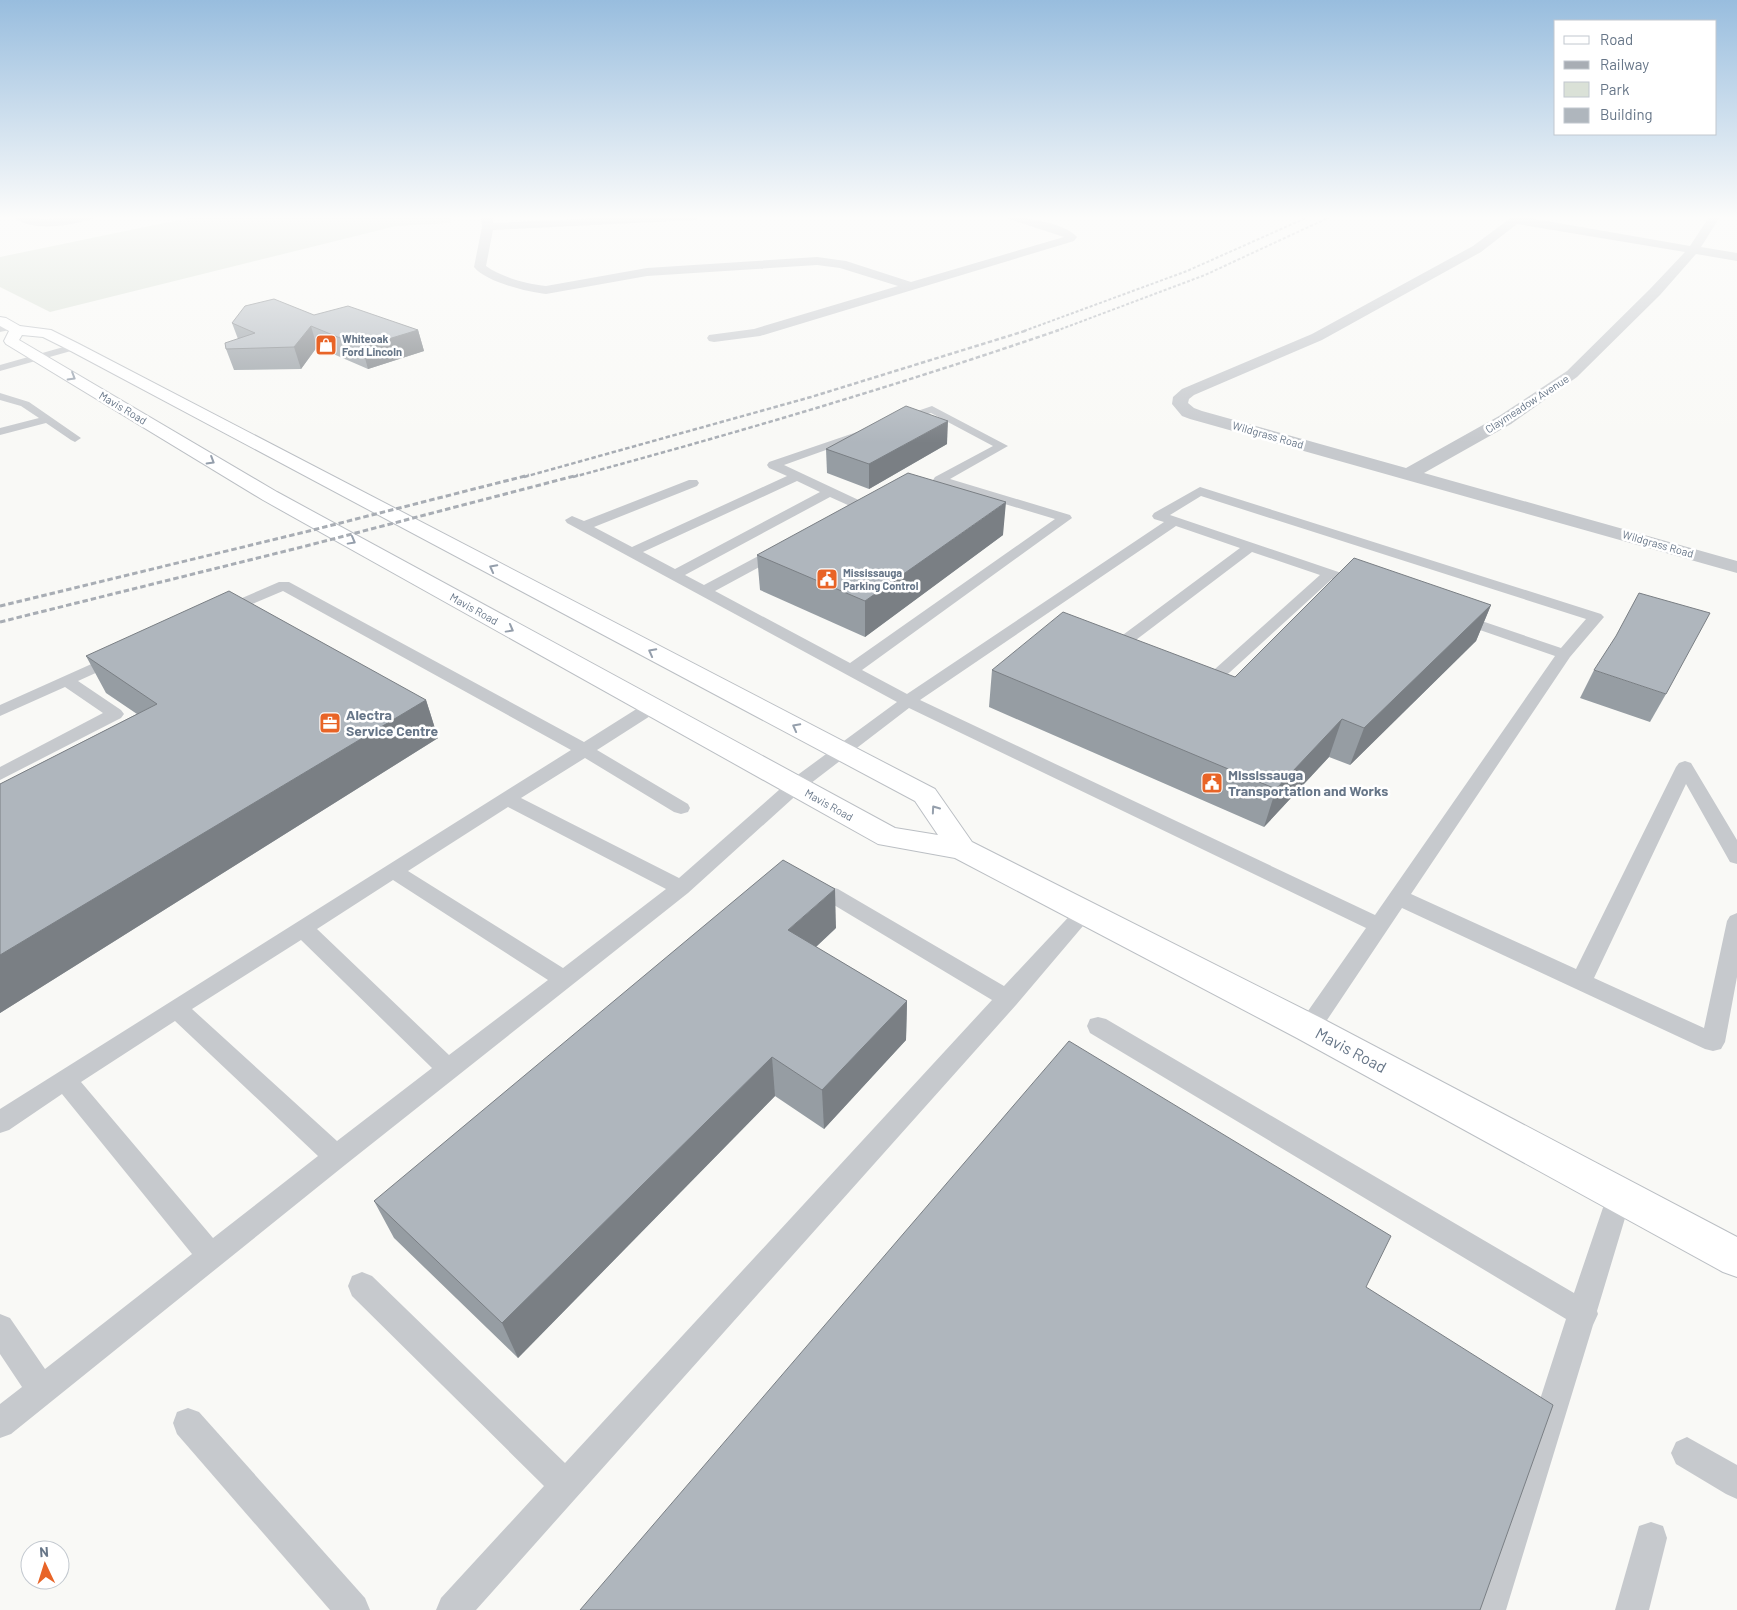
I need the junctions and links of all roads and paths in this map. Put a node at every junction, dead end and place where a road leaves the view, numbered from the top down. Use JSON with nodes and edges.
{"nodes":[{"id":1,"x":895,"y":292,"type":"edge"},
{"id":2,"x":1399,"y":292,"type":"edge"},
{"id":3,"x":1655,"y":292,"type":"edge"},
{"id":4,"x":7,"y":327,"type":"edge"},
{"id":5,"x":714,"y":338,"type":"dead end"},
{"id":6,"x":74,"y":347,"type":"junction"},
{"id":7,"x":38,"y":357,"type":"junction"},
{"id":8,"x":0,"y":368,"type":"edge"},
{"id":9,"x":0,"y":396,"type":"edge"},
{"id":10,"x":48,"y":419,"type":"junction"},
{"id":11,"x":0,"y":432,"type":"edge"},
{"id":12,"x":75,"y":438,"type":"dead end"},
{"id":13,"x":1410,"y":474,"type":"junction"},
{"id":14,"x":797,"y":476,"type":"junction"},
{"id":15,"x":692,"y":483,"type":"dead end"},
{"id":16,"x":830,"y":492,"type":"junction"},
{"id":17,"x":834,"y":520,"type":"edge"},
{"id":18,"x":1174,"y":521,"type":"junction"},
{"id":19,"x":791,"y":544,"type":"edge"},
{"id":20,"x":1251,"y":546,"type":"junction"},
{"id":21,"x":632,"y":552,"type":"junction"},
{"id":22,"x":1734,"y":562,"type":"edge"},
{"id":23,"x":1330,"y":574,"type":"junction"},
{"id":24,"x":675,"y":575,"type":"junction"},
{"id":25,"x":1377,"y":590,"type":"edge"},
{"id":26,"x":704,"y":591,"type":"junction"},
{"id":27,"x":1442,"y":612,"type":"edge"},
{"id":28,"x":211,"y":617,"type":"edge"},
{"id":29,"x":1118,"y":646,"type":"edge"},
{"id":30,"x":130,"y":652,"type":"edge"},
{"id":31,"x":1564,"y":654,"type":"junction"},
{"id":32,"x":851,"y":670,"type":"junction"},
{"id":33,"x":66,"y":680,"type":"junction"},
{"id":34,"x":1212,"y":680,"type":"edge"},
{"id":35,"x":908,"y":701,"type":"junction"},
{"id":36,"x":652,"y":708,"type":"junction"},
{"id":37,"x":0,"y":711,"type":"edge"},
{"id":38,"x":583,"y":749,"type":"junction"},
{"id":39,"x":840,"y":751,"type":"junction"},
{"id":40,"x":0,"y":774,"type":"edge"},
{"id":41,"x":795,"y":786,"type":"junction"},
{"id":42,"x":507,"y":798,"type":"junction"},
{"id":43,"x":681,"y":808,"type":"dead end"},
{"id":44,"x":962,"y":849,"type":"junction"},
{"id":45,"x":1737,"y":857,"type":"edge"},
{"id":46,"x":394,"y":871,"type":"junction"},
{"id":47,"x":682,"y":888,"type":"junction"},
{"id":48,"x":831,"y":894,"type":"edge"},
{"id":49,"x":1398,"y":896,"type":"junction"},
{"id":50,"x":1084,"y":913,"type":"junction"},
{"id":51,"x":1737,"y":921,"type":"edge"},
{"id":52,"x":1378,"y":925,"type":"junction"},
{"id":53,"x":303,"y":929,"type":"junction"},
{"id":54,"x":565,"y":980,"type":"junction"},
{"id":55,"x":1581,"y":982,"type":"junction"},
{"id":56,"x":1008,"y":999,"type":"junction"},
{"id":57,"x":176,"y":1008,"type":"junction"},
{"id":58,"x":1098,"y":1026,"type":"dead end"},
{"id":59,"x":1310,"y":1028,"type":"junction"},
{"id":60,"x":449,"y":1070,"type":"junction"},
{"id":61,"x":65,"y":1080,"type":"junction"},
{"id":62,"x":0,"y":1122,"type":"edge"},
{"id":63,"x":336,"y":1157,"type":"junction"},
{"id":64,"x":1620,"y":1195,"type":"junction"},
{"id":65,"x":210,"y":1256,"type":"junction"},
{"id":66,"x":1737,"y":1258,"type":"edge"},
{"id":67,"x":362,"y":1286,"type":"dead end"},
{"id":68,"x":1584,"y":1314,"type":"junction"},
{"id":69,"x":0,"y":1328,"type":"edge"},
{"id":70,"x":41,"y":1390,"type":"junction"},
{"id":71,"x":0,"y":1423,"type":"edge"},
{"id":72,"x":188,"y":1423,"type":"dead end"},
{"id":73,"x":1687,"y":1453,"type":"dead end"},
{"id":74,"x":1737,"y":1483,"type":"edge"},
{"id":75,"x":566,"y":1486,"type":"junction"},
{"id":76,"x":1651,"y":1538,"type":"dead end"},
{"id":77,"x":353,"y":1610,"type":"edge"},
{"id":78,"x":453,"y":1610,"type":"edge"},
{"id":79,"x":1490,"y":1610,"type":"edge"},
{"id":80,"x":1632,"y":1610,"type":"edge"}],
"edges":[{"from":1,"to":5,"type":"street"},
{"from":2,"to":13,"type":"street","name":"Wildgrass Road"},
{"from":3,"to":13,"type":"street","name":"Claymeadow Avenue"},
{"from":4,"to":6,"type":"main road","name":"Mavis Road"},
{"from":4,"to":7,"type":"main road","name":"Mavis Road"},
{"from":6,"to":7,"type":"lane"},
{"from":39,"to":6,"type":"main road","name":"Mavis Road","one_way":true},
{"from":7,"to":8,"type":"lane"},
{"from":7,"to":36,"type":"main road","name":"Mavis Road","one_way":true},
{"from":9,"to":10,"type":"lane"},
{"from":10,"to":11,"type":"lane"},
{"from":10,"to":12,"type":"lane"},
{"from":13,"to":22,"type":"street","name":"Wildgrass Road"},
{"from":14,"to":16,"type":"lane"},
{"from":14,"to":21,"type":"lane"},
{"from":14,"to":32,"type":"lane"},
{"from":15,"to":21,"type":"lane"},
{"from":16,"to":17,"type":"lane"},
{"from":16,"to":24,"type":"lane"},
{"from":18,"to":20,"type":"lane"},
{"from":18,"to":31,"type":"lane"},
{"from":18,"to":35,"type":"lane"},
{"from":19,"to":26,"type":"lane"},
{"from":20,"to":23,"type":"lane"},
{"from":20,"to":29,"type":"lane"},
{"from":21,"to":24,"type":"lane"},
{"from":23,"to":25,"type":"lane"},
{"from":23,"to":34,"type":"lane"},
{"from":24,"to":26,"type":"lane"},
{"from":26,"to":32,"type":"lane"},
{"from":27,"to":31,"type":"lane"},
{"from":28,"to":38,"type":"lane"},
{"from":30,"to":33,"type":"lane"},
{"from":31,"to":49,"type":"lane"},
{"from":32,"to":35,"type":"lane"},
{"from":33,"to":37,"type":"lane"},
{"from":33,"to":40,"type":"lane"},
{"from":35,"to":39,"type":"lane"},
{"from":35,"to":52,"type":"lane"},
{"from":36,"to":38,"type":"lane"},
{"from":36,"to":41,"type":"main road","name":"Mavis Road"},
{"from":38,"to":42,"type":"lane"},
{"from":38,"to":43,"type":"lane"},
{"from":39,"to":41,"type":"lane"},
{"from":44,"to":39,"type":"main road","name":"Mavis Road","one_way":true},
{"from":41,"to":44,"type":"main road","name":"Mavis Road"},
{"from":41,"to":47,"type":"lane"},
{"from":42,"to":46,"type":"lane"},
{"from":42,"to":47,"type":"lane"},
{"from":44,"to":50,"type":"main road","name":"Mavis Road"},
{"from":45,"to":55,"type":"lane"},
{"from":46,"to":53,"type":"lane"},
{"from":46,"to":54,"type":"lane"},
{"from":47,"to":54,"type":"lane"},
{"from":48,"to":56,"type":"lane"},
{"from":49,"to":52,"type":"lane"},
{"from":49,"to":55,"type":"lane"},
{"from":50,"to":56,"type":"lane"},
{"from":50,"to":59,"type":"main road","name":"Mavis Road"},
{"from":51,"to":55,"type":"lane"},
{"from":52,"to":59,"type":"lane"},
{"from":53,"to":57,"type":"lane"},
{"from":53,"to":60,"type":"lane"},
{"from":54,"to":60,"type":"lane"},
{"from":56,"to":75,"type":"lane"},
{"from":57,"to":61,"type":"lane"},
{"from":57,"to":63,"type":"lane"},
{"from":58,"to":68,"type":"lane"},
{"from":59,"to":64,"type":"main road","name":"Mavis Road"},
{"from":60,"to":63,"type":"lane"},
{"from":61,"to":62,"type":"lane"},
{"from":61,"to":65,"type":"lane"},
{"from":63,"to":65,"type":"lane"},
{"from":64,"to":66,"type":"main road","name":"Mavis Road"},
{"from":64,"to":68,"type":"lane"},
{"from":65,"to":70,"type":"lane"},
{"from":67,"to":75,"type":"lane"},
{"from":68,"to":79,"type":"lane"},
{"from":69,"to":70,"type":"lane"},
{"from":70,"to":71,"type":"lane"},
{"from":72,"to":77,"type":"lane"},
{"from":73,"to":74,"type":"lane"},
{"from":75,"to":78,"type":"lane"},
{"from":76,"to":80,"type":"lane"}]}
